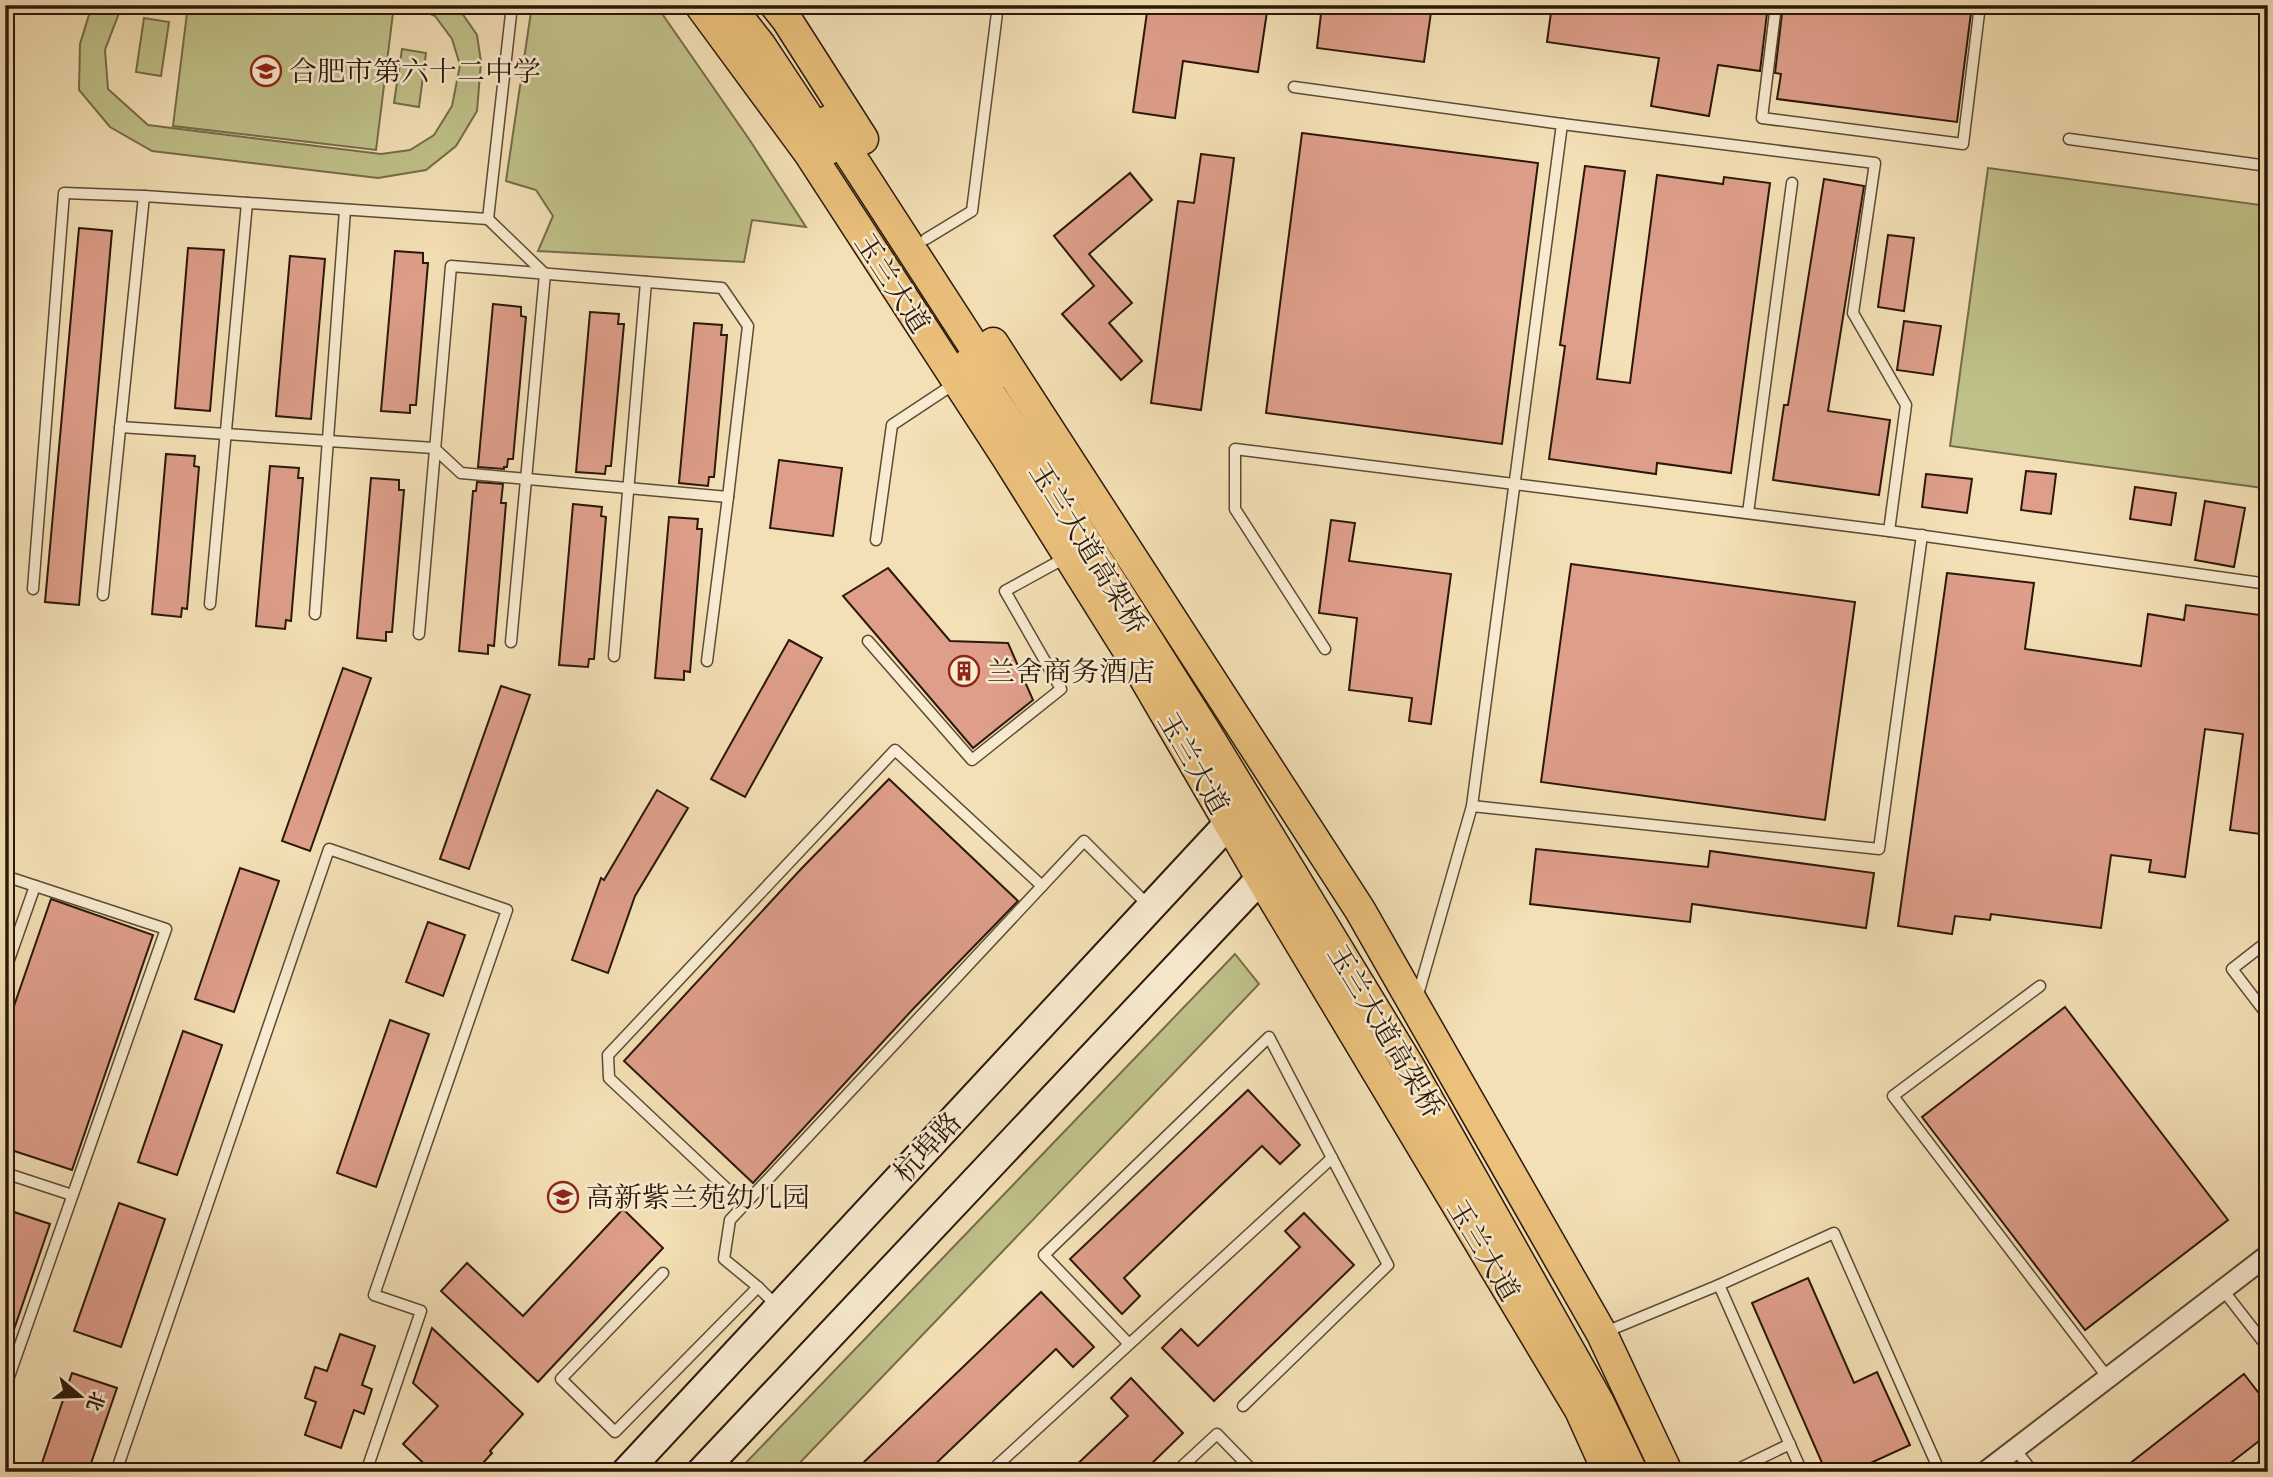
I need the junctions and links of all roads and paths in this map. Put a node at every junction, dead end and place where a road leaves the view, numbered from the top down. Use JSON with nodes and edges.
{"nodes":[{"id":1,"x":512,"y":5,"type":"edge"},
{"id":2,"x":700,"y":5,"type":"edge"},
{"id":3,"x":729,"y":5,"type":"edge"},
{"id":4,"x":751,"y":5,"type":"edge"},
{"id":5,"x":998,"y":5,"type":"edge"},
{"id":6,"x":1776,"y":5,"type":"edge"},
{"id":7,"x":1980,"y":5,"type":"edge"},
{"id":8,"x":784,"y":10,"type":"edge"},
{"id":9,"x":1294,"y":87,"type":"dead end"},
{"id":10,"x":1562,"y":124,"type":"junction"},
{"id":11,"x":2070,"y":139,"type":"dead end"},
{"id":12,"x":2268,"y":166,"type":"edge"},
{"id":13,"x":1792,"y":183,"type":"dead end"},
{"id":14,"x":144,"y":195,"type":"junction"},
{"id":15,"x":247,"y":203,"type":"junction"},
{"id":16,"x":345,"y":209,"type":"junction"},
{"id":17,"x":488,"y":219,"type":"junction"},
{"id":18,"x":926,"y":239,"type":"junction"},
{"id":19,"x":545,"y":274,"type":"junction"},
{"id":20,"x":646,"y":282,"type":"junction"},
{"id":21,"x":957,"y":382,"type":"junction"},
{"id":22,"x":120,"y":427,"type":"junction"},
{"id":23,"x":225,"y":434,"type":"junction"},
{"id":24,"x":328,"y":441,"type":"junction"},
{"id":25,"x":434,"y":448,"type":"junction"},
{"id":26,"x":527,"y":480,"type":"junction"},
{"id":27,"x":1516,"y":483,"type":"junction"},
{"id":28,"x":628,"y":488,"type":"junction"},
{"id":29,"x":728,"y":497,"type":"junction"},
{"id":30,"x":1748,"y":513,"type":"junction"},
{"id":31,"x":1889,"y":531,"type":"junction"},
{"id":32,"x":1922,"y":535,"type":"junction"},
{"id":33,"x":876,"y":540,"type":"dead end"},
{"id":34,"x":1069,"y":556,"type":"junction"},
{"id":35,"x":2268,"y":584,"type":"edge"},
{"id":36,"x":33,"y":589,"type":"dead end"},
{"id":37,"x":103,"y":595,"type":"dead end"},
{"id":38,"x":210,"y":604,"type":"dead end"},
{"id":39,"x":315,"y":614,"type":"dead end"},
{"id":40,"x":419,"y":634,"type":"dead end"},
{"id":41,"x":868,"y":641,"type":"dead end"},
{"id":42,"x":511,"y":642,"type":"dead end"},
{"id":43,"x":1325,"y":649,"type":"dead end"},
{"id":44,"x":614,"y":656,"type":"dead end"},
{"id":45,"x":707,"y":661,"type":"dead end"},
{"id":46,"x":1472,"y":806,"type":"junction"},
{"id":47,"x":1229,"y":823,"type":"junction"},
{"id":48,"x":5,"y":876,"type":"edge"},
{"id":49,"x":1261,"y":878,"type":"junction"},
{"id":50,"x":35,"y":886,"type":"junction"},
{"id":51,"x":1042,"y":886,"type":"junction"},
{"id":52,"x":1151,"y":907,"type":"junction"},
{"id":53,"x":2268,"y":941,"type":"edge"},
{"id":54,"x":5,"y":971,"type":"edge"},
{"id":55,"x":2040,"y":986,"type":"dead end"},
{"id":56,"x":1415,"y":1006,"type":"junction"},
{"id":57,"x":2268,"y":1016,"type":"edge"},
{"id":58,"x":1332,"y":1158,"type":"junction"},
{"id":59,"x":5,"y":1173,"type":"edge"},
{"id":60,"x":72,"y":1195,"type":"junction"},
{"id":61,"x":744,"y":1205,"type":"junction"},
{"id":62,"x":2268,"y":1255,"type":"edge"},
{"id":63,"x":663,"y":1273,"type":"dead end"},
{"id":64,"x":1719,"y":1285,"type":"junction"},
{"id":65,"x":758,"y":1287,"type":"junction"},
{"id":66,"x":2222,"y":1290,"type":"junction"},
{"id":67,"x":779,"y":1307,"type":"junction"},
{"id":68,"x":1602,"y":1334,"type":"junction"},
{"id":69,"x":1129,"y":1344,"type":"junction"},
{"id":70,"x":2268,"y":1348,"type":"edge"},
{"id":71,"x":2108,"y":1378,"type":"junction"},
{"id":72,"x":5,"y":1388,"type":"edge"},
{"id":73,"x":1243,"y":1406,"type":"dead end"},
{"id":74,"x":1790,"y":1444,"type":"junction"},
{"id":75,"x":2015,"y":1449,"type":"junction"},
{"id":76,"x":2268,"y":1461,"type":"edge"},
{"id":77,"x":116,"y":1472,"type":"edge"},
{"id":78,"x":366,"y":1472,"type":"edge"},
{"id":79,"x":626,"y":1472,"type":"edge"},
{"id":80,"x":701,"y":1472,"type":"edge"},
{"id":81,"x":990,"y":1472,"type":"edge"},
{"id":82,"x":1176,"y":1472,"type":"edge"},
{"id":83,"x":1254,"y":1472,"type":"edge"},
{"id":84,"x":1608,"y":1472,"type":"edge"},
{"id":85,"x":1632,"y":1472,"type":"edge"},
{"id":86,"x":1648,"y":1472,"type":"edge"},
{"id":87,"x":1667,"y":1472,"type":"edge"},
{"id":88,"x":1732,"y":1472,"type":"edge"},
{"id":89,"x":1802,"y":1472,"type":"edge"},
{"id":90,"x":1936,"y":1472,"type":"edge"},
{"id":91,"x":1985,"y":1472,"type":"edge"},
{"id":92,"x":2033,"y":1472,"type":"edge"},
{"id":93,"x":2254,"y":1472,"type":"edge"}],
"edges":[{"from":1,"to":17,"type":"lane"},
{"from":2,"to":21,"type":"main road","name":"玉兰大道"},
{"from":3,"to":85,"type":"main road","name":"玉兰大道高架桥"},
{"from":4,"to":86,"type":"main road","name":"玉兰大道高架桥"},
{"from":5,"to":18,"type":"lane"},
{"from":6,"to":7,"type":"lane"},
{"from":8,"to":18,"type":"main road","name":"玉兰大道"},
{"from":9,"to":10,"type":"lane"},
{"from":10,"to":27,"type":"lane"},
{"from":10,"to":31,"type":"lane"},
{"from":11,"to":12,"type":"lane"},
{"from":13,"to":30,"type":"lane"},
{"from":14,"to":15,"type":"lane"},
{"from":14,"to":22,"type":"lane"},
{"from":14,"to":36,"type":"lane"},
{"from":15,"to":16,"type":"lane"},
{"from":15,"to":23,"type":"lane"},
{"from":16,"to":17,"type":"lane"},
{"from":16,"to":24,"type":"lane"},
{"from":17,"to":19,"type":"lane"},
{"from":18,"to":56,"type":"main road","name":"玉兰大道"},
{"from":19,"to":20,"type":"lane"},
{"from":19,"to":25,"type":"lane"},
{"from":19,"to":26,"type":"lane"},
{"from":20,"to":28,"type":"lane"},
{"from":20,"to":29,"type":"lane"},
{"from":21,"to":33,"type":"lane"},
{"from":21,"to":34,"type":"main road","name":"玉兰大道"},
{"from":22,"to":23,"type":"lane"},
{"from":22,"to":37,"type":"lane"},
{"from":23,"to":24,"type":"lane"},
{"from":23,"to":38,"type":"lane"},
{"from":24,"to":25,"type":"lane"},
{"from":24,"to":39,"type":"lane"},
{"from":25,"to":26,"type":"lane"},
{"from":25,"to":40,"type":"lane"},
{"from":26,"to":28,"type":"lane"},
{"from":26,"to":42,"type":"lane"},
{"from":27,"to":30,"type":"lane"},
{"from":27,"to":43,"type":"lane"},
{"from":27,"to":46,"type":"lane"},
{"from":28,"to":29,"type":"lane"},
{"from":28,"to":44,"type":"lane"},
{"from":29,"to":45,"type":"lane"},
{"from":30,"to":31,"type":"lane"},
{"from":31,"to":32,"type":"lane"},
{"from":32,"to":35,"type":"lane"},
{"from":32,"to":46,"type":"lane"},
{"from":34,"to":41,"type":"lane"},
{"from":34,"to":47,"type":"main road","name":"玉兰大道"},
{"from":46,"to":56,"type":"lane"},
{"from":47,"to":49,"type":"main road","name":"玉兰大道"},
{"from":47,"to":52,"type":"main road","name":"杭埠路"},
{"from":48,"to":50,"type":"lane"},
{"from":49,"to":80,"type":"main road","name":"杭埠路"},
{"from":49,"to":84,"type":"main road","name":"玉兰大道"},
{"from":50,"to":54,"type":"lane"},
{"from":50,"to":60,"type":"lane"},
{"from":51,"to":52,"type":"lane"},
{"from":51,"to":61,"type":"lane"},
{"from":51,"to":61,"type":"lane"},
{"from":52,"to":67,"type":"main road","name":"杭埠路"},
{"from":53,"to":57,"type":"lane"},
{"from":55,"to":71,"type":"lane"},
{"from":56,"to":68,"type":"main road","name":"玉兰大道"},
{"from":58,"to":69,"type":"lane"},
{"from":58,"to":69,"type":"lane"},
{"from":58,"to":73,"type":"lane"},
{"from":59,"to":60,"type":"lane"},
{"from":60,"to":72,"type":"lane"},
{"from":61,"to":65,"type":"lane"},
{"from":62,"to":66,"type":"street"},
{"from":63,"to":65,"type":"lane"},
{"from":64,"to":68,"type":"lane"},
{"from":64,"to":74,"type":"lane"},
{"from":64,"to":90,"type":"lane"},
{"from":65,"to":67,"type":"lane"},
{"from":66,"to":70,"type":"lane"},
{"from":66,"to":71,"type":"street"},
{"from":67,"to":79,"type":"main road","name":"杭埠路"},
{"from":68,"to":87,"type":"main road","name":"玉兰大道"},
{"from":69,"to":81,"type":"lane"},
{"from":71,"to":75,"type":"street"},
{"from":74,"to":88,"type":"lane"},
{"from":74,"to":89,"type":"lane"},
{"from":75,"to":91,"type":"street"},
{"from":75,"to":92,"type":"lane"},
{"from":76,"to":93,"type":"lane"},
{"from":77,"to":78,"type":"lane"},
{"from":82,"to":83,"type":"lane"}]}
